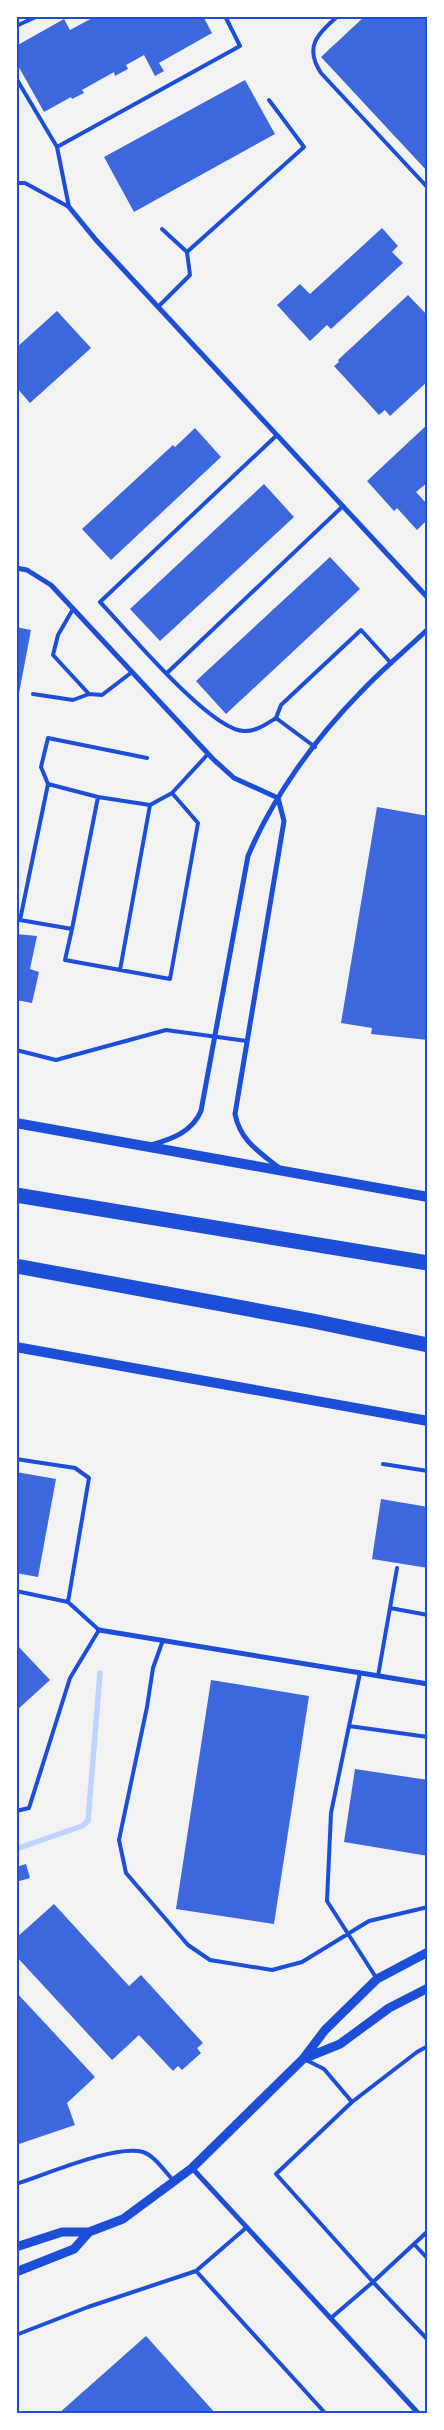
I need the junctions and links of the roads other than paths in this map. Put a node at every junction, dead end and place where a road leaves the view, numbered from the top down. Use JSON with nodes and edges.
{"nodes":[{"id":1,"x":38,"y":16,"type":"edge"},
{"id":2,"x":225,"y":16,"type":"edge"},
{"id":3,"x":338,"y":16,"type":"edge"},
{"id":4,"x":16,"y":26,"type":"edge"},
{"id":5,"x":16,"y":78,"type":"edge"},
{"id":6,"x":269,"y":100,"type":"dead end"},
{"id":7,"x":57,"y":147,"type":"junction"},
{"id":8,"x":16,"y":183,"type":"edge"},
{"id":9,"x":428,"y":188,"type":"edge"},
{"id":10,"x":69,"y":207,"type":"junction"},
{"id":11,"x":162,"y":229,"type":"dead end"},
{"id":12,"x":188,"y":252,"type":"junction"},
{"id":13,"x":158,"y":307,"type":"junction"},
{"id":14,"x":277,"y":435,"type":"junction"},
{"id":15,"x":343,"y":506,"type":"junction"},
{"id":16,"x":16,"y":568,"type":"edge"},
{"id":17,"x":428,"y":598,"type":"edge"},
{"id":18,"x":73,"y":609,"type":"junction"},
{"id":19,"x":428,"y":629,"type":"edge"},
{"id":20,"x":392,"y":663,"type":"junction"},
{"id":21,"x":132,"y":672,"type":"junction"},
{"id":22,"x":167,"y":673,"type":"junction"},
{"id":23,"x":33,"y":694,"type":"dead end"},
{"id":24,"x":89,"y":694,"type":"junction"},
{"id":25,"x":276,"y":718,"type":"junction"},
{"id":26,"x":315,"y":747,"type":"junction"},
{"id":27,"x":208,"y":754,"type":"junction"},
{"id":28,"x":147,"y":758,"type":"dead end"},
{"id":29,"x":48,"y":784,"type":"junction"},
{"id":30,"x":172,"y":793,"type":"junction"},
{"id":31,"x":98,"y":797,"type":"junction"},
{"id":32,"x":278,"y":798,"type":"junction"},
{"id":33,"x":150,"y":805,"type":"junction"},
{"id":34,"x":72,"y":929,"type":"junction"},
{"id":35,"x":120,"y":970,"type":"junction"},
{"id":36,"x":215,"y":1035,"type":"junction"},
{"id":37,"x":247,"y":1041,"type":"junction"},
{"id":38,"x":16,"y":1050,"type":"edge"},
{"id":39,"x":16,"y":1124,"type":"edge"},
{"id":40,"x":142,"y":1147,"type":"junction"},
{"id":41,"x":282,"y":1170,"type":"junction"},
{"id":42,"x":16,"y":1195,"type":"edge"},
{"id":43,"x":428,"y":1197,"type":"edge"},
{"id":44,"x":428,"y":1263,"type":"edge"},
{"id":45,"x":16,"y":1266,"type":"edge"},
{"id":46,"x":428,"y":1345,"type":"edge"},
{"id":47,"x":16,"y":1347,"type":"edge"},
{"id":48,"x":428,"y":1421,"type":"edge"},
{"id":49,"x":16,"y":1459,"type":"edge"},
{"id":50,"x":383,"y":1464,"type":"dead end"},
{"id":51,"x":428,"y":1471,"type":"edge"},
{"id":52,"x":397,"y":1568,"type":"dead end"},
{"id":53,"x":16,"y":1591,"type":"edge"},
{"id":54,"x":68,"y":1602,"type":"junction"},
{"id":55,"x":390,"y":1608,"type":"junction"},
{"id":56,"x":428,"y":1615,"type":"edge"},
{"id":57,"x":98,"y":1630,"type":"junction"},
{"id":58,"x":163,"y":1640,"type":"junction"},
{"id":59,"x":360,"y":1673,"type":"junction"},
{"id":60,"x":378,"y":1676,"type":"junction"},
{"id":61,"x":428,"y":1684,"type":"edge"},
{"id":62,"x":349,"y":1726,"type":"junction"},
{"id":63,"x":428,"y":1737,"type":"edge"},
{"id":64,"x":16,"y":1812,"type":"edge"},
{"id":65,"x":428,"y":1907,"type":"edge"},
{"id":66,"x":347,"y":1933,"type":"junction"},
{"id":67,"x":428,"y":1952,"type":"edge"},
{"id":68,"x":377,"y":1979,"type":"junction"},
{"id":69,"x":428,"y":1988,"type":"edge"},
{"id":70,"x":428,"y":2046,"type":"edge"},
{"id":71,"x":303,"y":2059,"type":"junction"},
{"id":72,"x":352,"y":2102,"type":"junction"},
{"id":73,"x":192,"y":2168,"type":"junction"},
{"id":74,"x":174,"y":2181,"type":"junction"},
{"id":75,"x":16,"y":2184,"type":"edge"},
{"id":76,"x":247,"y":2227,"type":"junction"},
{"id":77,"x":428,"y":2231,"type":"edge"},
{"id":78,"x":89,"y":2232,"type":"junction"},
{"id":79,"x":414,"y":2244,"type":"junction"},
{"id":80,"x":16,"y":2247,"type":"edge"},
{"id":81,"x":428,"y":2259,"type":"edge"},
{"id":82,"x":196,"y":2271,"type":"junction"},
{"id":83,"x":16,"y":2272,"type":"edge"},
{"id":84,"x":373,"y":2282,"type":"junction"},
{"id":85,"x":331,"y":2318,"type":"junction"},
{"id":86,"x":16,"y":2335,"type":"edge"},
{"id":87,"x":428,"y":2340,"type":"edge"},
{"id":88,"x":326,"y":2414,"type":"edge"},
{"id":89,"x":419,"y":2414,"type":"edge"}],
"edges":[{"from":1,"to":4,"type":"lane"},
{"from":2,"to":7,"type":"lane"},
{"from":3,"to":9,"type":"lane"},
{"from":5,"to":7,"type":"lane"},
{"from":6,"to":12,"type":"lane"},
{"from":7,"to":10,"type":"lane"},
{"from":8,"to":10,"type":"lane"},
{"from":10,"to":13,"type":"street"},
{"from":11,"to":12,"type":"lane"},
{"from":12,"to":13,"type":"lane"},
{"from":13,"to":14,"type":"street"},
{"from":14,"to":15,"type":"street"},
{"from":14,"to":22,"type":"lane"},
{"from":15,"to":17,"type":"street"},
{"from":15,"to":22,"type":"lane"},
{"from":16,"to":18,"type":"street"},
{"from":18,"to":21,"type":"street"},
{"from":18,"to":24,"type":"lane"},
{"from":19,"to":20,"type":"street"},
{"from":20,"to":25,"type":"lane"},
{"from":20,"to":26,"type":"street"},
{"from":21,"to":24,"type":"lane"},
{"from":21,"to":27,"type":"street"},
{"from":22,"to":25,"type":"lane"},
{"from":23,"to":24,"type":"lane"},
{"from":25,"to":26,"type":"lane"},
{"from":26,"to":32,"type":"street"},
{"from":27,"to":30,"type":"lane"},
{"from":27,"to":32,"type":"street"},
{"from":28,"to":29,"type":"lane"},
{"from":29,"to":31,"type":"lane"},
{"from":29,"to":34,"type":"lane"},
{"from":30,"to":33,"type":"lane"},
{"from":30,"to":35,"type":"lane"},
{"from":31,"to":33,"type":"lane"},
{"from":31,"to":34,"type":"lane"},
{"from":32,"to":36,"type":"street"},
{"from":32,"to":37,"type":"street"},
{"from":33,"to":35,"type":"lane"},
{"from":34,"to":35,"type":"lane"},
{"from":36,"to":37,"type":"lane"},
{"from":36,"to":38,"type":"lane"},
{"from":36,"to":40,"type":"street"},
{"from":37,"to":41,"type":"street"},
{"from":39,"to":40,"type":"main road"},
{"from":40,"to":41,"type":"main road"},
{"from":41,"to":43,"type":"main road"},
{"from":42,"to":44,"type":"highway"},
{"from":45,"to":46,"type":"highway"},
{"from":47,"to":48,"type":"main road"},
{"from":49,"to":54,"type":"lane"},
{"from":50,"to":51,"type":"lane"},
{"from":52,"to":55,"type":"lane"},
{"from":53,"to":54,"type":"lane"},
{"from":54,"to":57,"type":"lane"},
{"from":55,"to":56,"type":"lane"},
{"from":55,"to":60,"type":"lane"},
{"from":57,"to":58,"type":"street"},
{"from":57,"to":64,"type":"lane"},
{"from":58,"to":59,"type":"street"},
{"from":58,"to":66,"type":"lane"},
{"from":59,"to":60,"type":"street"},
{"from":59,"to":62,"type":"lane"},
{"from":60,"to":61,"type":"street"},
{"from":62,"to":63,"type":"lane"},
{"from":62,"to":66,"type":"lane"},
{"from":65,"to":66,"type":"lane"},
{"from":66,"to":68,"type":"lane"},
{"from":67,"to":68,"type":"street"},
{"from":68,"to":71,"type":"street"},
{"from":69,"to":71,"type":"street"},
{"from":70,"to":72,"type":"lane"},
{"from":71,"to":72,"type":"lane"},
{"from":71,"to":73,"type":"street"},
{"from":72,"to":84,"type":"lane"},
{"from":73,"to":74,"type":"street"},
{"from":73,"to":76,"type":"street"},
{"from":74,"to":75,"type":"lane"},
{"from":74,"to":78,"type":"street"},
{"from":76,"to":82,"type":"lane"},
{"from":76,"to":85,"type":"street"},
{"from":77,"to":79,"type":"lane"},
{"from":78,"to":80,"type":"street"},
{"from":78,"to":83,"type":"street"},
{"from":79,"to":81,"type":"lane"},
{"from":79,"to":84,"type":"lane"},
{"from":82,"to":86,"type":"lane"},
{"from":82,"to":88,"type":"lane"},
{"from":84,"to":85,"type":"lane"},
{"from":84,"to":87,"type":"lane"},
{"from":85,"to":89,"type":"street"}]}
